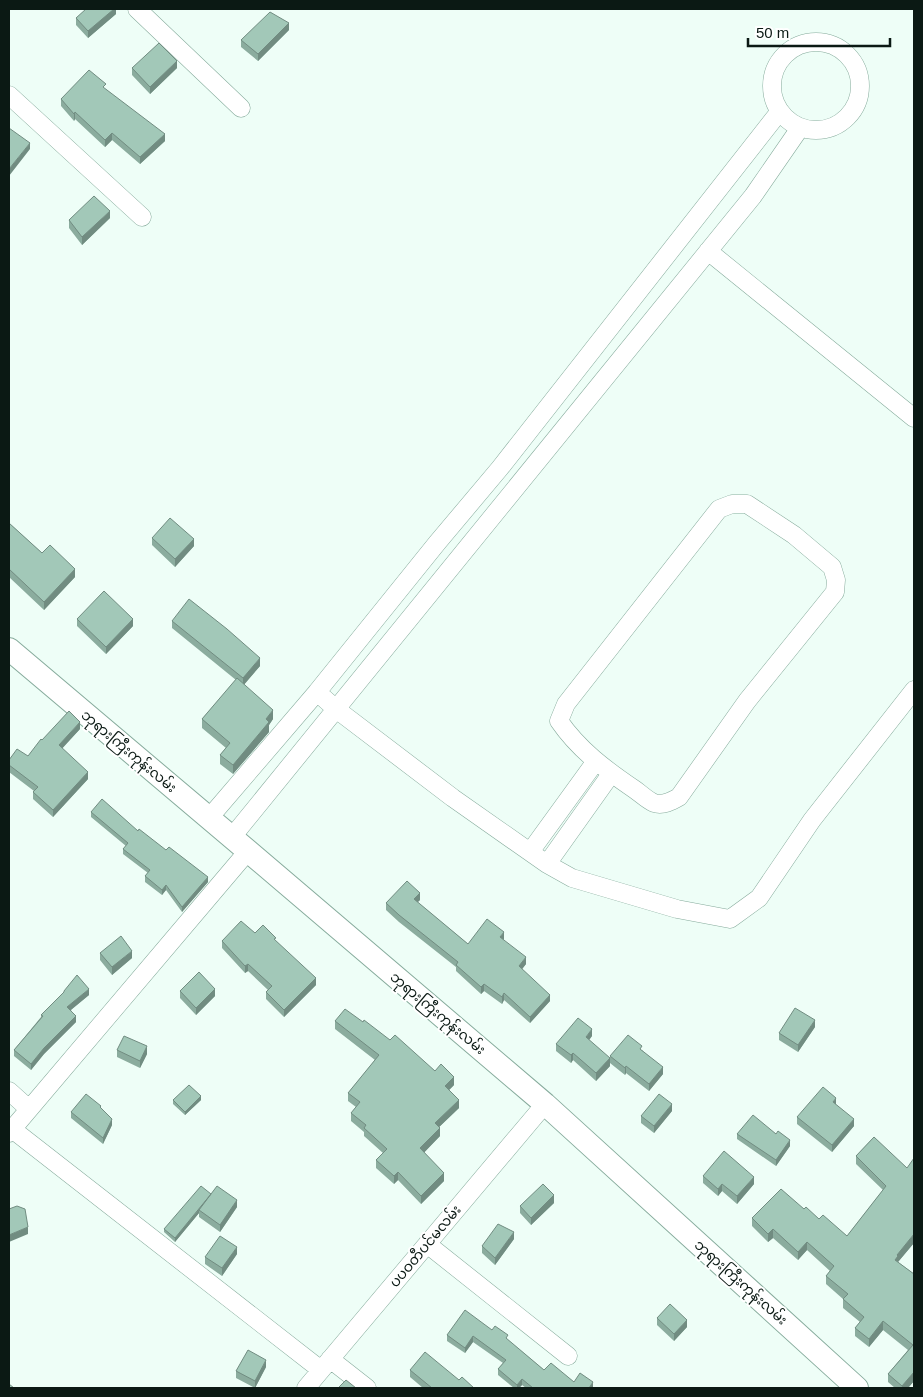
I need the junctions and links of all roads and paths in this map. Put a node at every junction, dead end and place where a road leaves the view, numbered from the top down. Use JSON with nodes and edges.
{"nodes":[{"id":1,"x":138,"y":9,"type":"edge"},
{"id":2,"x":9,"y":95,"type":"edge"},
{"id":3,"x":241,"y":108,"type":"dead end"},
{"id":4,"x":780,"y":111,"type":"junction"},
{"id":5,"x":800,"y":128,"type":"junction"},
{"id":6,"x":142,"y":218,"type":"dead end"},
{"id":7,"x":708,"y":251,"type":"junction"},
{"id":8,"x":602,"y":338,"type":"junction"},
{"id":9,"x":622,"y":356,"type":"junction"},
{"id":10,"x":914,"y":418,"type":"edge"},
{"id":11,"x":437,"y":543,"type":"junction"},
{"id":12,"x":456,"y":561,"type":"junction"},
{"id":13,"x":9,"y":649,"type":"edge"},
{"id":14,"x":914,"y":690,"type":"edge"},
{"id":15,"x":317,"y":692,"type":"junction"},
{"id":16,"x":336,"y":709,"type":"junction"},
{"id":17,"x":596,"y":761,"type":"junction"},
{"id":18,"x":611,"y":774,"type":"junction"},
{"id":19,"x":209,"y":818,"type":"junction"},
{"id":20,"x":240,"y":844,"type":"junction"},
{"id":21,"x":530,"y":852,"type":"junction"},
{"id":22,"x":547,"y":864,"type":"junction"},
{"id":23,"x":9,"y":1091,"type":"edge"},
{"id":24,"x":545,"y":1104,"type":"junction"},
{"id":25,"x":29,"y":1109,"type":"junction"},
{"id":26,"x":10,"y":1131,"type":"edge"},
{"id":27,"x":427,"y":1244,"type":"junction"},
{"id":28,"x":568,"y":1356,"type":"dead end"},
{"id":29,"x":326,"y":1364,"type":"junction"},
{"id":30,"x":306,"y":1388,"type":"edge"},
{"id":31,"x":367,"y":1388,"type":"edge"},
{"id":32,"x":857,"y":1388,"type":"edge"}],
"edges":[{"from":1,"to":3,"type":"street"},
{"from":2,"to":6,"type":"street"},
{"from":4,"to":5,"type":"street"},
{"from":4,"to":5,"type":"street"},
{"from":4,"to":8,"type":"street"},
{"from":5,"to":7,"type":"street"},
{"from":7,"to":9,"type":"street"},
{"from":7,"to":10,"type":"street"},
{"from":8,"to":9,"type":"street"},
{"from":8,"to":11,"type":"street"},
{"from":9,"to":12,"type":"street"},
{"from":11,"to":12,"type":"street"},
{"from":11,"to":15,"type":"street"},
{"from":12,"to":16,"type":"street"},
{"from":13,"to":19,"type":"street","name":"ဘုရားကြီးကုန်းလမ်း"},
{"from":14,"to":22,"type":"street"},
{"from":15,"to":16,"type":"street"},
{"from":15,"to":19,"type":"street"},
{"from":16,"to":20,"type":"street"},
{"from":16,"to":21,"type":"street"},
{"from":17,"to":18,"type":"street"},
{"from":17,"to":18,"type":"street"},
{"from":17,"to":21,"type":"street"},
{"from":18,"to":22,"type":"street"},
{"from":19,"to":20,"type":"street","name":"ဘုရားကြီးကုန်းလမ်း"},
{"from":20,"to":24,"type":"street","name":"ဘုရားကြီးကုန်းလမ်း"},
{"from":20,"to":25,"type":"street"},
{"from":21,"to":22,"type":"street"},
{"from":23,"to":25,"type":"street"},
{"from":24,"to":27,"type":"street","name":"ပပဝတီပင်မလမ်း"},
{"from":24,"to":32,"type":"street","name":"ဘုရားကြီးကုန်းလမ်း"},
{"from":25,"to":26,"type":"street"},
{"from":26,"to":29,"type":"street"},
{"from":27,"to":28,"type":"street"},
{"from":27,"to":29,"type":"street","name":"ပပဝတီပင်မလမ်း"},
{"from":29,"to":30,"type":"street","name":"ပပဝတီပင်မလမ်း"},
{"from":29,"to":31,"type":"street"}]}
